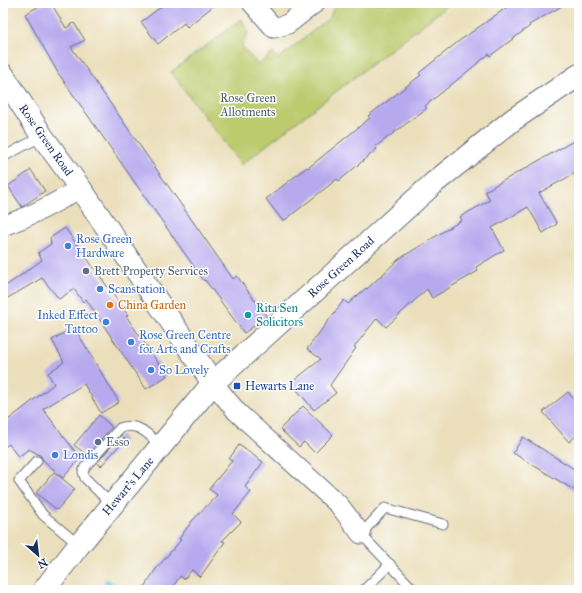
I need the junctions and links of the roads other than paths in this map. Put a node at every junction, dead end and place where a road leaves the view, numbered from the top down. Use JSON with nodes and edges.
{"nodes":[{"id":1,"x":252,"y":3,"type":"edge"},
{"id":2,"x":315,"y":3,"type":"edge"},
{"id":3,"x":3,"y":75,"type":"edge"},
{"id":4,"x":578,"y":77,"type":"edge"},
{"id":5,"x":42,"y":136,"type":"junction"},
{"id":6,"x":3,"y":157,"type":"edge"},
{"id":7,"x":80,"y":188,"type":"junction"},
{"id":8,"x":3,"y":226,"type":"edge"},
{"id":9,"x":213,"y":383,"type":"junction"},
{"id":10,"x":162,"y":446,"type":"junction"},
{"id":11,"x":37,"y":461,"type":"dead end"},
{"id":12,"x":112,"y":505,"type":"junction"},
{"id":13,"x":443,"y":524,"type":"dead end"},
{"id":14,"x":361,"y":534,"type":"junction"},
{"id":15,"x":79,"y":546,"type":"junction"},
{"id":16,"x":390,"y":564,"type":"junction"},
{"id":17,"x":44,"y":590,"type":"edge"},
{"id":18,"x":364,"y":590,"type":"edge"},
{"id":19,"x":414,"y":590,"type":"edge"}],
"edges":[{"from":1,"to":2,"type":"street"},
{"from":3,"to":5,"type":"street","name":"Rose Green Road"},
{"from":4,"to":9,"type":"street","name":"Rose Green Road"},
{"from":5,"to":6,"type":"lane"},
{"from":5,"to":7,"type":"street","name":"Rose Green Road"},
{"from":7,"to":8,"type":"street"},
{"from":7,"to":9,"type":"street","name":"Rose Green Road"},
{"from":9,"to":10,"type":"street","name":"Hewart's Lane"},
{"from":9,"to":14,"type":"street"},
{"from":10,"to":12,"type":"street","name":"Hewart's Lane"},
{"from":10,"to":12,"type":"lane"},
{"from":11,"to":15,"type":"lane"},
{"from":12,"to":15,"type":"street","name":"Hewart's Lane"},
{"from":13,"to":14,"type":"lane"},
{"from":14,"to":16,"type":"lane"},
{"from":15,"to":17,"type":"street","name":"Hewart's Lane"},
{"from":16,"to":18,"type":"lane"},
{"from":16,"to":19,"type":"lane"}]}
